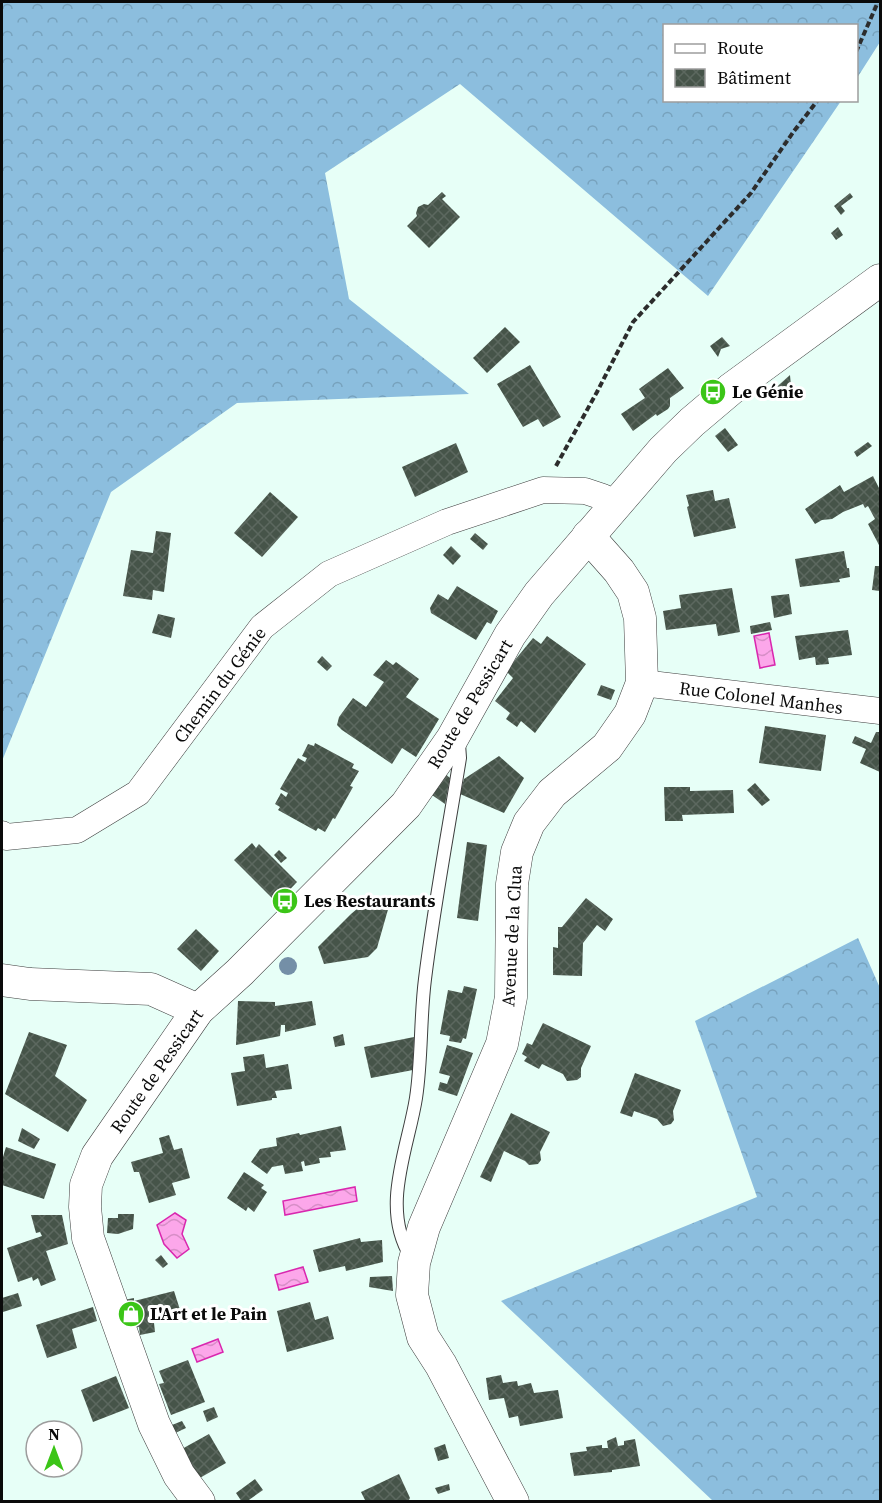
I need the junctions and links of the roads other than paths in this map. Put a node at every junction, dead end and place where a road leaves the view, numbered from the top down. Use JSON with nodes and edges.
{"nodes":[{"id":1,"x":880,"y":280,"type":"edge"},
{"id":2,"x":615,"y":505,"type":"junction"},
{"id":3,"x":588,"y":536,"type":"junction"},
{"id":4,"x":642,"y":683,"type":"junction"},
{"id":5,"x":880,"y":711,"type":"edge"},
{"id":6,"x":452,"y":739,"type":"junction"},
{"id":7,"x":2,"y":834,"type":"edge"},
{"id":8,"x":2,"y":981,"type":"edge"},
{"id":9,"x":198,"y":1010,"type":"junction"},
{"id":10,"x":414,"y":1263,"type":"junction"},
{"id":11,"x":200,"y":1502,"type":"edge"},
{"id":12,"x":513,"y":1502,"type":"edge"}],
"edges":[{"from":1,"to":2,"type":"street","name":"Route de Pessicart"},
{"from":2,"to":3,"type":"street","name":"Route de Pessicart"},
{"from":2,"to":7,"type":"street","name":"Chemin du Génie"},
{"from":3,"to":4,"type":"street","name":"Avenue de la Clua"},
{"from":3,"to":6,"type":"street","name":"Route de Pessicart"},
{"from":4,"to":5,"type":"street","name":"Rue Colonel Manhes"},
{"from":4,"to":10,"type":"street","name":"Avenue de la Clua"},
{"from":6,"to":9,"type":"street","name":"Route de Pessicart"},
{"from":6,"to":10,"type":"lane"},
{"from":8,"to":9,"type":"street"},
{"from":9,"to":11,"type":"street","name":"Route de Pessicart"},
{"from":10,"to":12,"type":"street","name":"Avenue de la Clua"}]}
